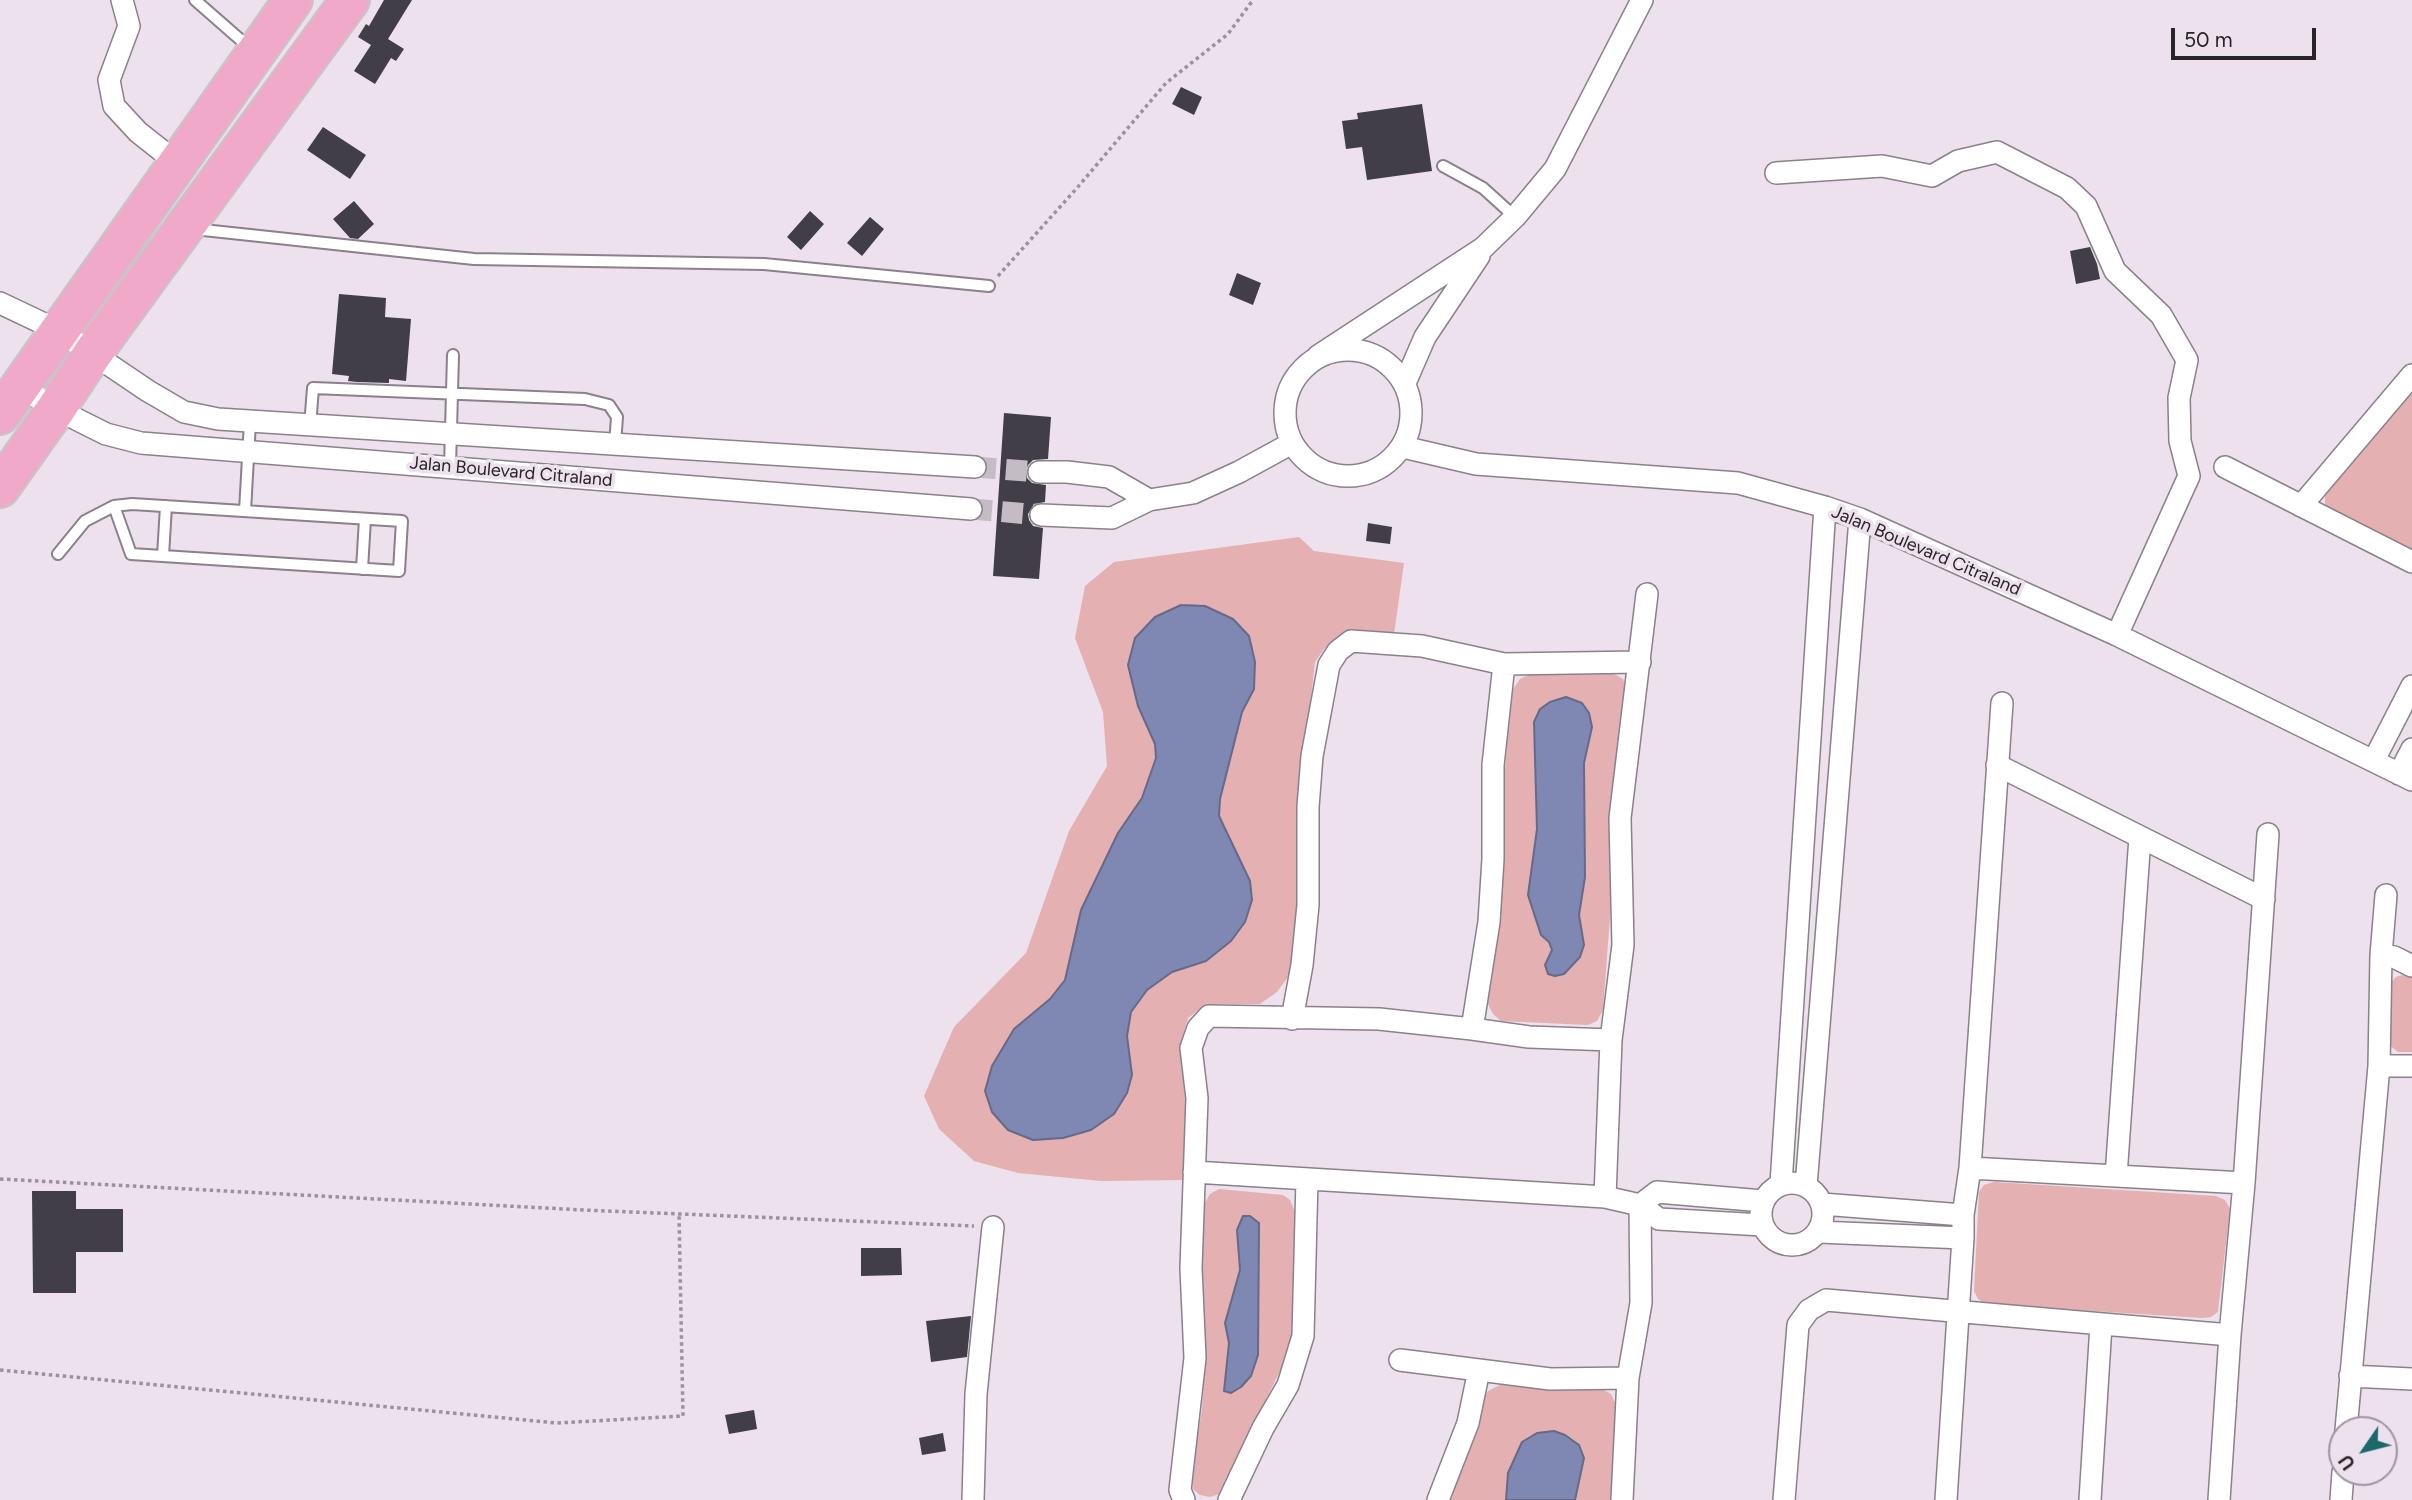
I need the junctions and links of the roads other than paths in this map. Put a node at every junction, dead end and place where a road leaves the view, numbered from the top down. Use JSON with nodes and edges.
{"nodes":[{"id":1,"x":122,"y":0,"type":"edge"},
{"id":2,"x":195,"y":0,"type":"edge"},
{"id":3,"x":293,"y":0,"type":"edge"},
{"id":4,"x":350,"y":0,"type":"edge"},
{"id":5,"x":1642,"y":0,"type":"edge"},
{"id":6,"x":256,"y":53,"type":"junction"},
{"id":7,"x":176,"y":162,"type":"junction"},
{"id":8,"x":1443,"y":166,"type":"dead end"},
{"id":9,"x":1776,"y":173,"type":"dead end"},
{"id":10,"x":1515,"y":217,"type":"junction"},
{"id":11,"x":185,"y":228,"type":"junction"},
{"id":12,"x":1483,"y":248,"type":"junction"},
{"id":13,"x":989,"y":286,"type":"road end"},
{"id":14,"x":0,"y":303,"type":"edge"},
{"id":15,"x":59,"y":331,"type":"junction"},
{"id":16,"x":93,"y":353,"type":"junction"},
{"id":17,"x":453,"y":355,"type":"dead end"},
{"id":18,"x":1318,"y":356,"type":"junction"},
{"id":19,"x":2412,"y":375,"type":"edge"},
{"id":20,"x":1405,"y":383,"type":"junction"},
{"id":21,"x":452,"y":395,"type":"junction"},
{"id":22,"x":10,"y":401,"type":"edge"},
{"id":23,"x":56,"y":410,"type":"junction"},
{"id":24,"x":250,"y":422,"type":"junction"},
{"id":25,"x":310,"y":426,"type":"junction"},
{"id":26,"x":452,"y":434,"type":"junction"},
{"id":27,"x":1292,"y":443,"type":"junction"},
{"id":28,"x":615,"y":444,"type":"junction"},
{"id":29,"x":1403,"y":447,"type":"junction"},
{"id":30,"x":249,"y":451,"type":"junction"},
{"id":31,"x":450,"y":467,"type":"junction"},
{"id":32,"x":975,"y":467,"type":"tunnel mouth"},
{"id":33,"x":2225,"y":467,"type":"dead end"},
{"id":34,"x":1039,"y":472,"type":"tunnel mouth"},
{"id":35,"x":0,"y":488,"type":"edge"},
{"id":36,"x":1149,"y":500,"type":"junction"},
{"id":37,"x":114,"y":506,"type":"junction"},
{"id":38,"x":166,"y":506,"type":"junction"},
{"id":39,"x":2301,"y":506,"type":"junction"},
{"id":40,"x":1825,"y":507,"type":"junction"},
{"id":41,"x":971,"y":509,"type":"tunnel mouth"},
{"id":42,"x":245,"y":511,"type":"junction"},
{"id":43,"x":1041,"y":515,"type":"tunnel mouth"},
{"id":44,"x":366,"y":519,"type":"junction"},
{"id":45,"x":1860,"y":519,"type":"junction"},
{"id":46,"x":58,"y":554,"type":"dead end"},
{"id":47,"x":163,"y":556,"type":"junction"},
{"id":48,"x":2412,"y":562,"type":"edge"},
{"id":49,"x":362,"y":569,"type":"junction"},
{"id":50,"x":1647,"y":594,"type":"dead end"},
{"id":51,"x":2117,"y":635,"type":"junction"},
{"id":52,"x":1815,"y":658,"type":"junction"},
{"id":53,"x":1849,"y":660,"type":"junction"},
{"id":54,"x":1640,"y":663,"type":"junction"},
{"id":55,"x":1504,"y":664,"type":"junction"},
{"id":56,"x":2412,"y":686,"type":"edge"},
{"id":57,"x":2001,"y":703,"type":"dead end"},
{"id":58,"x":2412,"y":749,"type":"edge"},
{"id":59,"x":2374,"y":760,"type":"junction"},
{"id":60,"x":1997,"y":765,"type":"junction"},
{"id":61,"x":2406,"y":777,"type":"edge"},
{"id":62,"x":2268,"y":834,"type":"dead end"},
{"id":63,"x":2140,"y":837,"type":"junction"},
{"id":64,"x":2386,"y":895,"type":"dead end"},
{"id":65,"x":2264,"y":900,"type":"junction"},
{"id":66,"x":2381,"y":955,"type":"junction"},
{"id":67,"x":2412,"y":966,"type":"edge"},
{"id":68,"x":1292,"y":1019,"type":"junction"},
{"id":69,"x":1472,"y":1029,"type":"junction"},
{"id":70,"x":1611,"y":1040,"type":"junction"},
{"id":71,"x":2379,"y":1066,"type":"junction"},
{"id":72,"x":2412,"y":1066,"type":"edge"},
{"id":73,"x":1970,"y":1168,"type":"junction"},
{"id":74,"x":1194,"y":1172,"type":"junction"},
{"id":75,"x":2116,"y":1176,"type":"junction"},
{"id":76,"x":1307,"y":1179,"type":"junction"},
{"id":77,"x":2245,"y":1183,"type":"junction"},
{"id":78,"x":1781,"y":1184,"type":"junction"},
{"id":79,"x":1806,"y":1186,"type":"junction"},
{"id":80,"x":1605,"y":1197,"type":"junction"},
{"id":81,"x":1763,"y":1201,"type":"junction"},
{"id":82,"x":1822,"y":1204,"type":"junction"},
{"id":83,"x":1640,"y":1205,"type":"junction"},
{"id":84,"x":1963,"y":1214,"type":"junction"},
{"id":85,"x":1762,"y":1225,"type":"junction"},
{"id":86,"x":993,"y":1227,"type":"road end"},
{"id":87,"x":1819,"y":1232,"type":"junction"},
{"id":88,"x":1963,"y":1238,"type":"junction"},
{"id":89,"x":1958,"y":1313,"type":"junction"},
{"id":90,"x":2101,"y":1325,"type":"junction"},
{"id":91,"x":2230,"y":1335,"type":"junction"},
{"id":92,"x":1400,"y":1360,"type":"dead end"},
{"id":93,"x":1479,"y":1370,"type":"junction"},
{"id":94,"x":2350,"y":1376,"type":"junction"},
{"id":95,"x":1628,"y":1378,"type":"junction"},
{"id":96,"x":2412,"y":1379,"type":"edge"},
{"id":97,"x":2347,"y":1416,"type":"edge"},
{"id":98,"x":973,"y":1500,"type":"edge"},
{"id":99,"x":1184,"y":1500,"type":"edge"},
{"id":100,"x":1229,"y":1500,"type":"edge"},
{"id":101,"x":1438,"y":1500,"type":"edge"},
{"id":102,"x":1622,"y":1500,"type":"edge"},
{"id":103,"x":1784,"y":1500,"type":"edge"},
{"id":104,"x":1946,"y":1500,"type":"edge"},
{"id":105,"x":2090,"y":1500,"type":"edge"},
{"id":106,"x":2219,"y":1500,"type":"edge"}],
"edges":[{"from":1,"to":7,"type":"street"},
{"from":2,"to":6,"type":"lane"},
{"from":3,"to":6,"type":"highway"},
{"from":4,"to":11,"type":"highway"},
{"from":5,"to":10,"type":"street"},
{"from":6,"to":7,"type":"highway"},
{"from":7,"to":15,"type":"highway"},
{"from":8,"to":10,"type":"lane"},
{"from":9,"to":51,"type":"street"},
{"from":10,"to":12,"type":"street"},
{"from":11,"to":13,"type":"lane"},
{"from":11,"to":16,"type":"highway"},
{"from":12,"to":18,"type":"street"},
{"from":12,"to":20,"type":"street"},
{"from":14,"to":15,"type":"street","name":"Jalan Boulevard Citraland"},
{"from":15,"to":16,"type":"street","name":"Jalan Boulevard Citraland"},
{"from":15,"to":22,"type":"highway"},
{"from":16,"to":23,"type":"highway"},
{"from":16,"to":24,"type":"street","name":"Jalan Boulevard Citraland"},
{"from":17,"to":21,"type":"lane"},
{"from":18,"to":20,"type":"street"},
{"from":18,"to":27,"type":"street"},
{"from":19,"to":39,"type":"street"},
{"from":20,"to":29,"type":"street"},
{"from":21,"to":25,"type":"lane"},
{"from":21,"to":26,"type":"lane"},
{"from":21,"to":28,"type":"lane"},
{"from":22,"to":23,"type":"street","name":"Jalan Boulevard Citraland"},
{"from":23,"to":30,"type":"street","name":"Jalan Boulevard Citraland"},
{"from":23,"to":35,"type":"highway"},
{"from":24,"to":25,"type":"street","name":"Jalan Boulevard Citraland"},
{"from":24,"to":30,"type":"lane"},
{"from":25,"to":26,"type":"street","name":"Jalan Boulevard Citraland"},
{"from":26,"to":28,"type":"street","name":"Jalan Boulevard Citraland"},
{"from":26,"to":31,"type":"lane"},
{"from":27,"to":29,"type":"street"},
{"from":27,"to":36,"type":"street"},
{"from":28,"to":32,"type":"street","name":"Jalan Boulevard Citraland"},
{"from":29,"to":40,"type":"street","name":"Jalan Boulevard Citraland"},
{"from":30,"to":31,"type":"street","name":"Jalan Boulevard Citraland"},
{"from":30,"to":42,"type":"lane"},
{"from":31,"to":41,"type":"street","name":"Jalan Boulevard Citraland"},
{"from":33,"to":39,"type":"street"},
{"from":34,"to":36,"type":"street"},
{"from":36,"to":43,"type":"street"},
{"from":37,"to":38,"type":"lane"},
{"from":37,"to":46,"type":"lane"},
{"from":37,"to":47,"type":"lane"},
{"from":38,"to":42,"type":"lane"},
{"from":38,"to":47,"type":"lane"},
{"from":39,"to":48,"type":"street"},
{"from":40,"to":45,"type":"street","name":"Jalan Boulevard Citraland"},
{"from":40,"to":52,"type":"street"},
{"from":42,"to":44,"type":"lane"},
{"from":44,"to":49,"type":"lane"},
{"from":44,"to":49,"type":"lane"},
{"from":45,"to":51,"type":"street","name":"Jalan Boulevard Citraland"},
{"from":45,"to":53,"type":"street"},
{"from":47,"to":49,"type":"lane"},
{"from":50,"to":54,"type":"street"},
{"from":51,"to":59,"type":"street","name":"Jalan Boulevard Citraland"},
{"from":52,"to":53,"type":"street"},
{"from":52,"to":78,"type":"street"},
{"from":53,"to":79,"type":"street"},
{"from":54,"to":55,"type":"street"},
{"from":54,"to":70,"type":"street"},
{"from":55,"to":68,"type":"street"},
{"from":55,"to":69,"type":"street"},
{"from":56,"to":59,"type":"street"},
{"from":57,"to":60,"type":"street"},
{"from":58,"to":61,"type":"street"},
{"from":59,"to":61,"type":"street","name":"Jalan Boulevard Citraland"},
{"from":60,"to":63,"type":"street"},
{"from":60,"to":73,"type":"street"},
{"from":62,"to":65,"type":"street"},
{"from":63,"to":65,"type":"street"},
{"from":63,"to":75,"type":"street"},
{"from":64,"to":66,"type":"street"},
{"from":65,"to":77,"type":"street"},
{"from":66,"to":67,"type":"street"},
{"from":66,"to":71,"type":"street"},
{"from":68,"to":69,"type":"street"},
{"from":68,"to":74,"type":"street"},
{"from":69,"to":70,"type":"street"},
{"from":70,"to":80,"type":"street"},
{"from":71,"to":72,"type":"street"},
{"from":71,"to":94,"type":"street"},
{"from":73,"to":75,"type":"street"},
{"from":73,"to":84,"type":"street"},
{"from":74,"to":76,"type":"street"},
{"from":74,"to":99,"type":"street"},
{"from":75,"to":77,"type":"street"},
{"from":76,"to":80,"type":"street"},
{"from":76,"to":100,"type":"street"},
{"from":77,"to":91,"type":"street"},
{"from":78,"to":79,"type":"street"},
{"from":78,"to":81,"type":"street"},
{"from":79,"to":82,"type":"street"},
{"from":80,"to":83,"type":"street"},
{"from":81,"to":83,"type":"street"},
{"from":81,"to":85,"type":"street"},
{"from":82,"to":84,"type":"street"},
{"from":82,"to":87,"type":"street"},
{"from":83,"to":85,"type":"street"},
{"from":83,"to":95,"type":"street"},
{"from":84,"to":88,"type":"street"},
{"from":85,"to":87,"type":"street"},
{"from":86,"to":98,"type":"street"},
{"from":87,"to":88,"type":"street"},
{"from":88,"to":89,"type":"street"},
{"from":89,"to":90,"type":"street"},
{"from":89,"to":103,"type":"street"},
{"from":89,"to":104,"type":"street"},
{"from":90,"to":91,"type":"street"},
{"from":90,"to":105,"type":"street"},
{"from":91,"to":106,"type":"street"},
{"from":92,"to":93,"type":"street"},
{"from":93,"to":95,"type":"street"},
{"from":93,"to":101,"type":"street"},
{"from":94,"to":96,"type":"street"},
{"from":94,"to":97,"type":"street"},
{"from":95,"to":102,"type":"street"}]}
